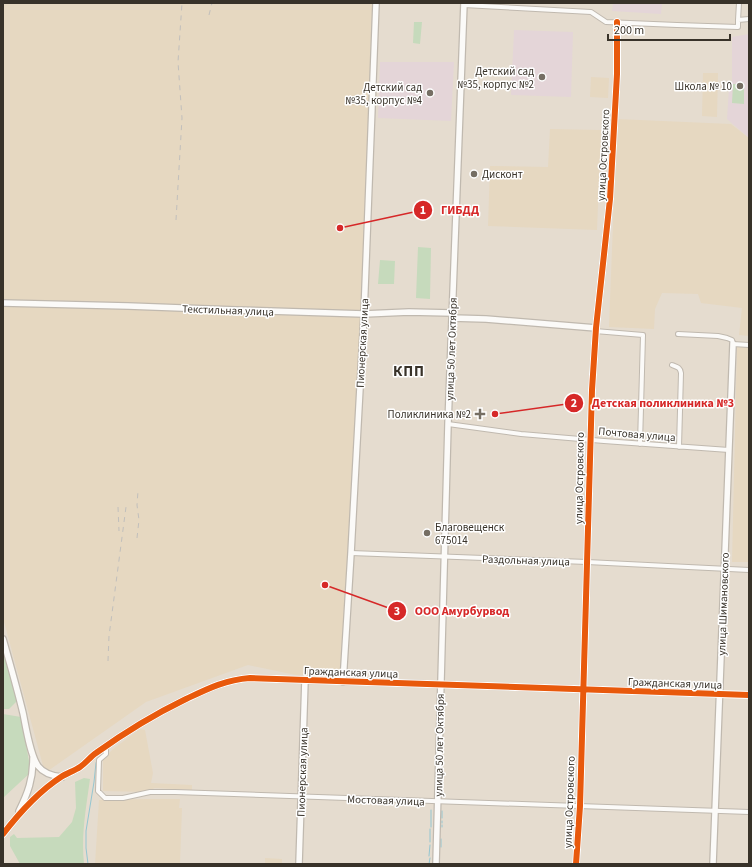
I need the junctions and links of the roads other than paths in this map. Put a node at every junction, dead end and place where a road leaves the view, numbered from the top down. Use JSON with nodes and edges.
{"nodes":[{"id":1,"x":376,"y":3,"type":"edge"},
{"id":2,"x":739,"y":3,"type":"edge"},
{"id":3,"x":464,"y":4,"type":"edge"},
{"id":4,"x":749,"y":18,"type":"edge"},
{"id":5,"x":738,"y":20,"type":"junction"},
{"id":6,"x":617,"y":22,"type":"junction"},
{"id":7,"x":3,"y":303,"type":"edge"},
{"id":8,"x":364,"y":314,"type":"junction"},
{"id":9,"x":452,"y":316,"type":"junction"},
{"id":10,"x":595,"y":330,"type":"junction"},
{"id":11,"x":678,"y":334,"type":"dead end"},
{"id":12,"x":734,"y":344,"type":"junction"},
{"id":13,"x":749,"y":345,"type":"edge"},
{"id":14,"x":672,"y":365,"type":"dead end"},
{"id":15,"x":448,"y":424,"type":"junction"},
{"id":16,"x":590,"y":440,"type":"junction"},
{"id":17,"x":640,"y":444,"type":"junction"},
{"id":18,"x":679,"y":447,"type":"junction"},
{"id":19,"x":729,"y":450,"type":"junction"},
{"id":20,"x":351,"y":553,"type":"junction"},
{"id":21,"x":444,"y":557,"type":"junction"},
{"id":22,"x":587,"y":562,"type":"junction"},
{"id":23,"x":725,"y":569,"type":"junction"},
{"id":24,"x":749,"y":570,"type":"edge"},
{"id":25,"x":3,"y":639,"type":"edge"},
{"id":26,"x":304,"y":680,"type":"junction"},
{"id":27,"x":343,"y":682,"type":"junction"},
{"id":28,"x":441,"y":685,"type":"junction"},
{"id":29,"x":583,"y":690,"type":"junction"},
{"id":30,"x":720,"y":694,"type":"junction"},
{"id":31,"x":749,"y":695,"type":"edge"},
{"id":32,"x":106,"y":746,"type":"junction"},
{"id":33,"x":33,"y":758,"type":"junction"},
{"id":34,"x":62,"y":777,"type":"junction"},
{"id":35,"x":301,"y":797,"type":"junction"},
{"id":36,"x":438,"y":801,"type":"junction"},
{"id":37,"x":580,"y":806,"type":"junction"},
{"id":38,"x":716,"y":811,"type":"junction"},
{"id":39,"x":749,"y":812,"type":"edge"},
{"id":40,"x":15,"y":818,"type":"junction"},
{"id":41,"x":3,"y":834,"type":"edge"},
{"id":42,"x":299,"y":864,"type":"edge"},
{"id":43,"x":436,"y":864,"type":"edge"},
{"id":44,"x":576,"y":864,"type":"edge"},
{"id":45,"x":714,"y":864,"type":"edge"}],
"edges":[{"from":1,"to":8,"type":"street","name":"Пионерская улица"},
{"from":2,"to":5,"type":"street"},
{"from":3,"to":6,"type":"street"},
{"from":3,"to":9,"type":"street","name":"улица 50 лет Октября"},
{"from":4,"to":5,"type":"street"},
{"from":5,"to":6,"type":"street"},
{"from":6,"to":10,"type":"street","name":"улица Островского"},
{"from":7,"to":8,"type":"street","name":"Текстильная улица"},
{"from":8,"to":9,"type":"street","name":"Текстильная улица"},
{"from":8,"to":20,"type":"street","name":"Пионерская улица"},
{"from":9,"to":10,"type":"street","name":"Текстильная улица"},
{"from":9,"to":15,"type":"street","name":"улица 50 лет Октября"},
{"from":10,"to":16,"type":"street","name":"улица Островского"},
{"from":10,"to":17,"type":"street","name":"Текстильная улица"},
{"from":11,"to":12,"type":"street"},
{"from":12,"to":13,"type":"street"},
{"from":12,"to":19,"type":"street","name":"улица Шимановского"},
{"from":14,"to":18,"type":"street","name":"Почтовая улица"},
{"from":15,"to":16,"type":"street","name":"Почтовая улица"},
{"from":15,"to":21,"type":"street","name":"улица 50 лет Октября"},
{"from":16,"to":17,"type":"street","name":"Почтовая улица"},
{"from":16,"to":22,"type":"street","name":"улица Островского"},
{"from":17,"to":18,"type":"street","name":"Почтовая улица"},
{"from":18,"to":19,"type":"street","name":"Почтовая улица"},
{"from":19,"to":23,"type":"street","name":"улица Шимановского"},
{"from":20,"to":21,"type":"street","name":"Раздольная улица"},
{"from":20,"to":27,"type":"street","name":"Пионерская улица"},
{"from":21,"to":22,"type":"street","name":"Раздольная улица"},
{"from":21,"to":28,"type":"street","name":"улица 50 лет Октября"},
{"from":22,"to":23,"type":"street","name":"Раздольная улица"},
{"from":22,"to":29,"type":"street","name":"улица Островского"},
{"from":23,"to":24,"type":"street","name":"Раздольная улица"},
{"from":23,"to":30,"type":"street","name":"улица Шимановского"},
{"from":25,"to":33,"type":"street"},
{"from":26,"to":27,"type":"street","name":"Гражданская улица"},
{"from":26,"to":32,"type":"street","name":"Гражданская улица"},
{"from":26,"to":35,"type":"street","name":"Пионерская улица"},
{"from":27,"to":28,"type":"street","name":"Гражданская улица"},
{"from":28,"to":29,"type":"street","name":"Гражданская улица"},
{"from":28,"to":36,"type":"street","name":"улица 50 лет Октября"},
{"from":29,"to":30,"type":"street","name":"Гражданская улица"},
{"from":29,"to":37,"type":"street","name":"улица Островского"},
{"from":30,"to":31,"type":"street","name":"Гражданская улица"},
{"from":30,"to":38,"type":"street","name":"улица Шимановского"},
{"from":32,"to":34,"type":"street","name":"Гражданская улица"},
{"from":32,"to":35,"type":"street","name":"Мостовая улица"},
{"from":33,"to":34,"type":"street"},
{"from":33,"to":40,"type":"street"},
{"from":34,"to":40,"type":"street","name":"Гражданская улица"},
{"from":35,"to":36,"type":"street","name":"Мостовая улица"},
{"from":35,"to":42,"type":"street","name":"Пионерская улица"},
{"from":36,"to":37,"type":"street","name":"Мостовая улица"},
{"from":36,"to":43,"type":"street","name":"улица 50 лет Октября"},
{"from":37,"to":38,"type":"street","name":"Мостовая улица"},
{"from":37,"to":44,"type":"street","name":"улица Островского"},
{"from":38,"to":39,"type":"street","name":"Мостовая улица"},
{"from":38,"to":45,"type":"street","name":"улица Шимановского"},
{"from":40,"to":41,"type":"street","name":"Гражданская улица"}]}
